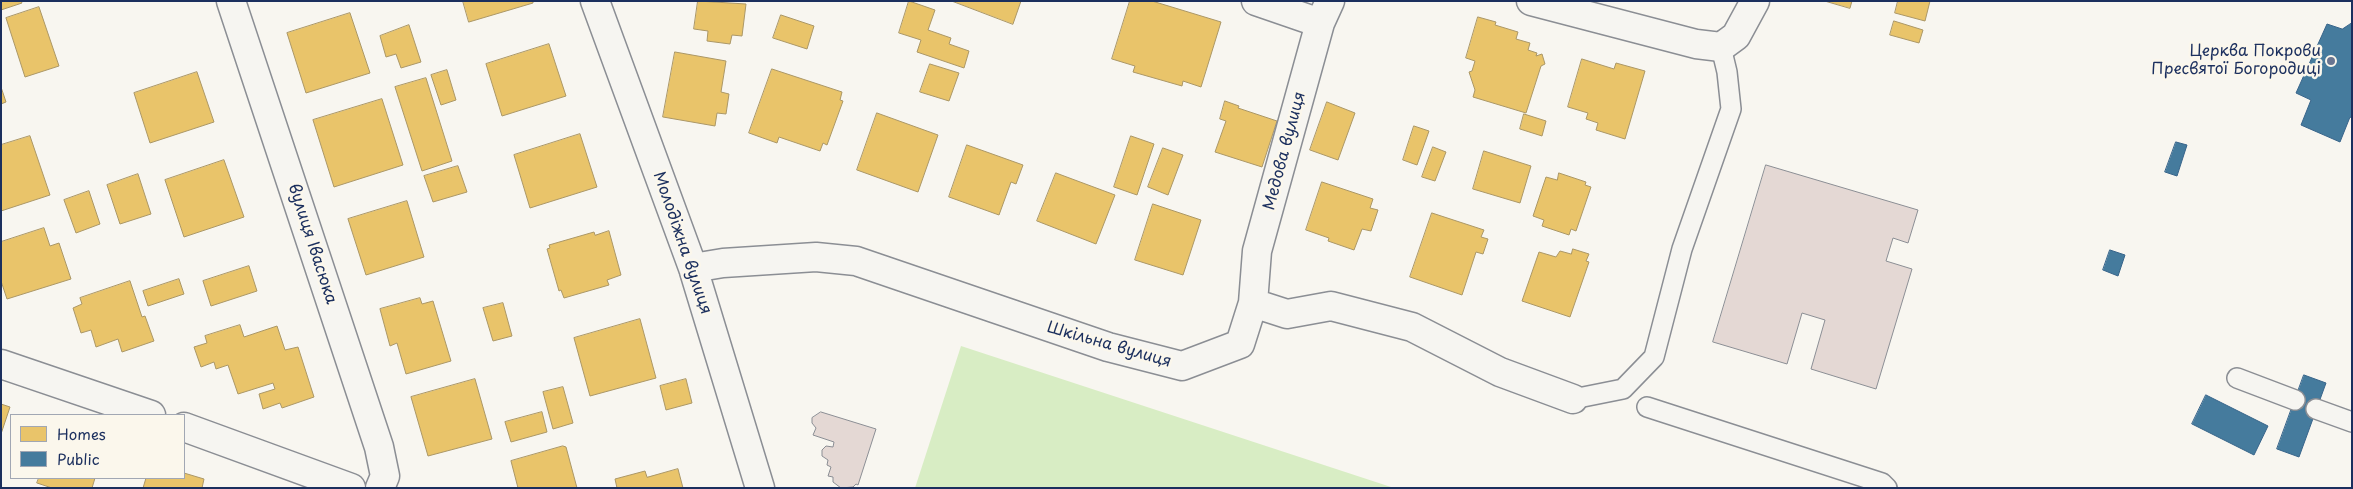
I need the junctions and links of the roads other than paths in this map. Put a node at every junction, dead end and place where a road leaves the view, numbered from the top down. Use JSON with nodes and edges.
{"nodes":[{"id":1,"x":231,"y":1,"type":"edge"},
{"id":2,"x":595,"y":1,"type":"edge"},
{"id":3,"x":1256,"y":1,"type":"edge"},
{"id":4,"x":1531,"y":1,"type":"edge"},
{"id":5,"x":1755,"y":1,"type":"edge"},
{"id":6,"x":1325,"y":12,"type":"edge"},
{"id":7,"x":1709,"y":45,"type":"junction"},
{"id":8,"x":693,"y":268,"type":"junction"},
{"id":9,"x":1253,"y":303,"type":"junction"},
{"id":10,"x":1,"y":364,"type":"edge"},
{"id":11,"x":2237,"y":378,"type":"dead end"},
{"id":12,"x":1572,"y":399,"type":"joint"},
{"id":13,"x":2295,"y":400,"type":"dead end"},
{"id":14,"x":1647,"y":407,"type":"dead end"},
{"id":15,"x":2316,"y":409,"type":"dead end"},
{"id":16,"x":148,"y":414,"type":"edge"},
{"id":17,"x":2352,"y":422,"type":"edge"},
{"id":18,"x":185,"y":427,"type":"edge"},
{"id":19,"x":351,"y":488,"type":"edge"},
{"id":20,"x":380,"y":488,"type":"edge"},
{"id":21,"x":760,"y":488,"type":"edge"},
{"id":22,"x":1887,"y":488,"type":"edge"}],
"edges":[{"from":1,"to":20,"type":"street","name":"вулиця Івасюка"},
{"from":2,"to":8,"type":"street","name":"Молодіжна вулиця"},
{"from":3,"to":6,"type":"street"},
{"from":4,"to":7,"type":"street"},
{"from":5,"to":7,"type":"street"},
{"from":6,"to":9,"type":"street","name":"Медова вулиця"},
{"from":7,"to":12,"type":"lane"},
{"from":8,"to":9,"type":"street","name":"Шкільна вулиця"},
{"from":8,"to":21,"type":"street","name":"Молодіжна вулиця"},
{"from":9,"to":12,"type":"street"},
{"from":10,"to":16,"type":"street"},
{"from":11,"to":13,"type":"lane"},
{"from":14,"to":22,"type":"lane"},
{"from":15,"to":17,"type":"lane"},
{"from":18,"to":19,"type":"street"}]}
